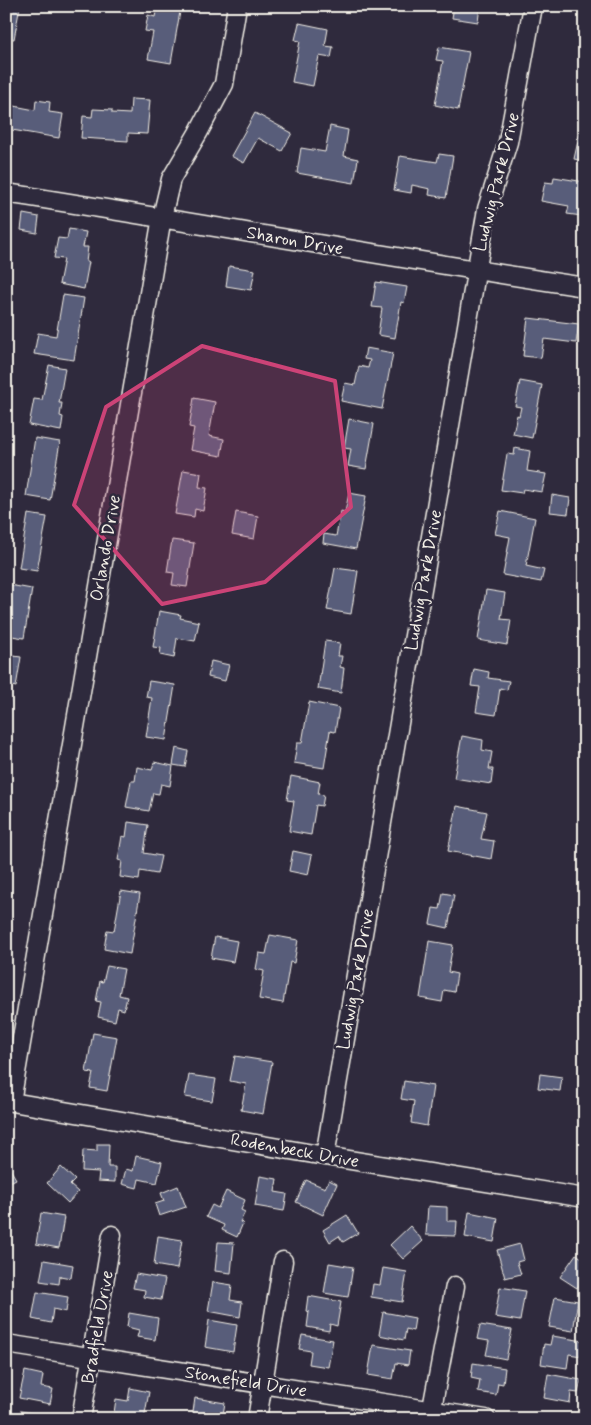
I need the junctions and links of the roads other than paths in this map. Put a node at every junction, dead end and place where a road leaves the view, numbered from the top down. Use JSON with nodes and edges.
{"nodes":[{"id":1,"x":237,"y":6,"type":"edge"},
{"id":2,"x":533,"y":6,"type":"edge"},
{"id":3,"x":6,"y":193,"type":"edge"},
{"id":4,"x":162,"y":217,"type":"junction"},
{"id":5,"x":476,"y":271,"type":"junction"},
{"id":6,"x":585,"y":287,"type":"edge"},
{"id":7,"x":8,"y":1102,"type":"edge"},
{"id":8,"x":325,"y":1156,"type":"junction"},
{"id":9,"x":585,"y":1198,"type":"edge"},
{"id":10,"x":112,"y":1235,"type":"dead end"},
{"id":11,"x":283,"y":1262,"type":"dead end"},
{"id":12,"x":455,"y":1286,"type":"dead end"},
{"id":13,"x":6,"y":1344,"type":"edge"},
{"id":14,"x":92,"y":1356,"type":"junction"},
{"id":15,"x":263,"y":1384,"type":"junction"},
{"id":16,"x":431,"y":1415,"type":"edge"},
{"id":17,"x":82,"y":1419,"type":"edge"},
{"id":18,"x":257,"y":1419,"type":"edge"},
{"id":19,"x":486,"y":1419,"type":"edge"}],
"edges":[{"from":1,"to":4,"type":"street","name":"Orlando Drive"},
{"from":2,"to":5,"type":"street","name":"Ludwig Park Drive"},
{"from":3,"to":4,"type":"street","name":"Sharon Drive"},
{"from":4,"to":5,"type":"street","name":"Sharon Drive"},
{"from":4,"to":7,"type":"street","name":"Orlando Drive"},
{"from":5,"to":6,"type":"street","name":"Sharon Drive"},
{"from":5,"to":8,"type":"street","name":"Ludwig Park Drive"},
{"from":7,"to":8,"type":"street","name":"Rodenbeck Drive"},
{"from":8,"to":9,"type":"street","name":"Rodenbeck Drive"},
{"from":10,"to":14,"type":"street","name":"Bradfield Drive"},
{"from":11,"to":15,"type":"street"},
{"from":12,"to":16,"type":"street"},
{"from":13,"to":14,"type":"street","name":"Stonefield Drive"},
{"from":14,"to":15,"type":"street","name":"Stonefield Drive"},
{"from":14,"to":17,"type":"street","name":"Bradfield Drive"},
{"from":15,"to":16,"type":"street","name":"Stonefield Drive"},
{"from":15,"to":18,"type":"street"},
{"from":16,"to":19,"type":"street","name":"Stonefield Drive"}]}
